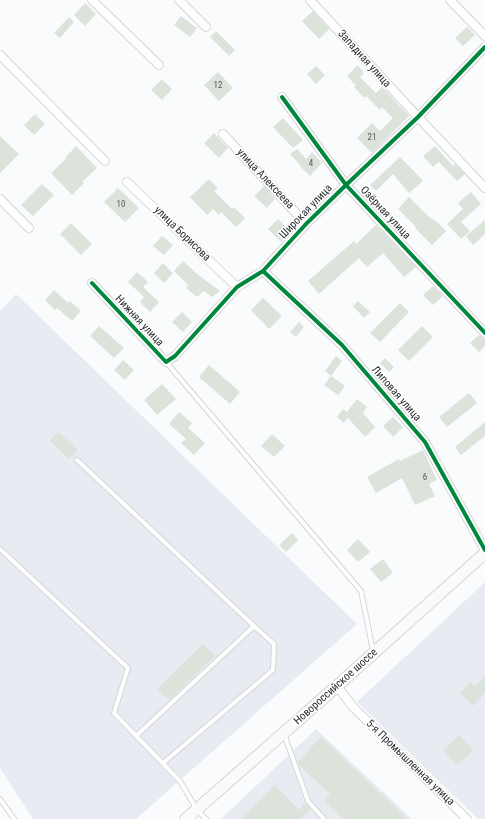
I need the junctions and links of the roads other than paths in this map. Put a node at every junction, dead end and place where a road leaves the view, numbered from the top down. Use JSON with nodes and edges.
{"nodes":[{"id":1,"x":92,"y":0,"type":"edge"},
{"id":2,"x":179,"y":0,"type":"edge"},
{"id":3,"x":310,"y":0,"type":"edge"},
{"id":4,"x":450,"y":0,"type":"edge"},
{"id":5,"x":206,"y":27,"type":"dead end"},
{"id":6,"x":485,"y":36,"type":"edge"},
{"id":7,"x":485,"y":47,"type":"edge"},
{"id":8,"x":0,"y":54,"type":"edge"},
{"id":9,"x":159,"y":65,"type":"dead end"},
{"id":10,"x":282,"y":97,"type":"dead end"},
{"id":11,"x":418,"y":117,"type":"junction"},
{"id":12,"x":223,"y":134,"type":"dead end"},
{"id":13,"x":105,"y":161,"type":"dead end"},
{"id":14,"x":127,"y":182,"type":"dead end"},
{"id":15,"x":346,"y":184,"type":"junction"},
{"id":16,"x":485,"y":188,"type":"edge"},
{"id":17,"x":0,"y":199,"type":"edge"},
{"id":18,"x":306,"y":224,"type":"junction"},
{"id":19,"x":28,"y":228,"type":"dead end"},
{"id":20,"x":263,"y":272,"type":"junction"},
{"id":21,"x":92,"y":284,"type":"dead end"},
{"id":22,"x":236,"y":287,"type":"junction"},
{"id":23,"x":485,"y":333,"type":"edge"},
{"id":24,"x":175,"y":356,"type":"joint"},
{"id":25,"x":166,"y":362,"type":"junction"},
{"id":26,"x":77,"y":460,"type":"dead end"},
{"id":27,"x":0,"y":549,"type":"edge"},
{"id":28,"x":485,"y":552,"type":"edge"},
{"id":29,"x":254,"y":626,"type":"junction"},
{"id":30,"x":373,"y":654,"type":"junction"},
{"id":31,"x":337,"y":686,"type":"junction"},
{"id":32,"x":284,"y":733,"type":"junction"},
{"id":33,"x":136,"y":736,"type":"junction"},
{"id":34,"x":163,"y":763,"type":"junction"},
{"id":35,"x":0,"y":799,"type":"edge"},
{"id":36,"x":197,"y":810,"type":"junction"},
{"id":37,"x":14,"y":819,"type":"edge"},
{"id":38,"x":186,"y":819,"type":"edge"},
{"id":39,"x":206,"y":819,"type":"edge"},
{"id":40,"x":324,"y":819,"type":"edge"},
{"id":41,"x":467,"y":819,"type":"edge"}],
"edges":[{"from":1,"to":9,"type":"street"},
{"from":2,"to":5,"type":"street"},
{"from":3,"to":11,"type":"street","name":"Западная улица"},
{"from":4,"to":6,"type":"street"},
{"from":7,"to":11,"type":"street","name":"Широкая улица"},
{"from":8,"to":13,"type":"street"},
{"from":10,"to":15,"type":"street","name":"Озёрная улица"},
{"from":11,"to":15,"type":"street","name":"Широкая улица"},
{"from":11,"to":16,"type":"street","name":"Западная улица"},
{"from":12,"to":18,"type":"street","name":"улица Алексеева"},
{"from":14,"to":22,"type":"street","name":"улица Борисова"},
{"from":15,"to":18,"type":"street","name":"Широкая улица"},
{"from":15,"to":23,"type":"street","name":"Озёрная улица"},
{"from":17,"to":19,"type":"street"},
{"from":18,"to":20,"type":"street","name":"Широкая улица"},
{"from":20,"to":22,"type":"street","name":"Широкая улица"},
{"from":20,"to":28,"type":"street","name":"Липовая улица"},
{"from":21,"to":25,"type":"street","name":"Нижняя улица"},
{"from":22,"to":24,"type":"street","name":"Широкая улица"},
{"from":24,"to":25,"type":"street","name":"Нижняя улица"},
{"from":25,"to":30,"type":"lane"},
{"from":26,"to":29,"type":"lane"},
{"from":27,"to":33,"type":"lane"},
{"from":28,"to":30,"type":"main road","name":"Новороссийское шоссе"},
{"from":29,"to":33,"type":"lane"},
{"from":29,"to":34,"type":"lane"},
{"from":30,"to":31,"type":"main road","name":"Новороссийское шоссе"},
{"from":31,"to":32,"type":"main road","name":"Новороссийское шоссе"},
{"from":31,"to":41,"type":"street","name":"5-я Промышленная улица"},
{"from":32,"to":36,"type":"main road","name":"Новороссийское шоссе"},
{"from":32,"to":40,"type":"lane"},
{"from":33,"to":34,"type":"lane"},
{"from":34,"to":36,"type":"lane"},
{"from":35,"to":37,"type":"lane"},
{"from":36,"to":38,"type":"main road","name":"Новороссийское шоссе"},
{"from":36,"to":39,"type":"lane"}]}
